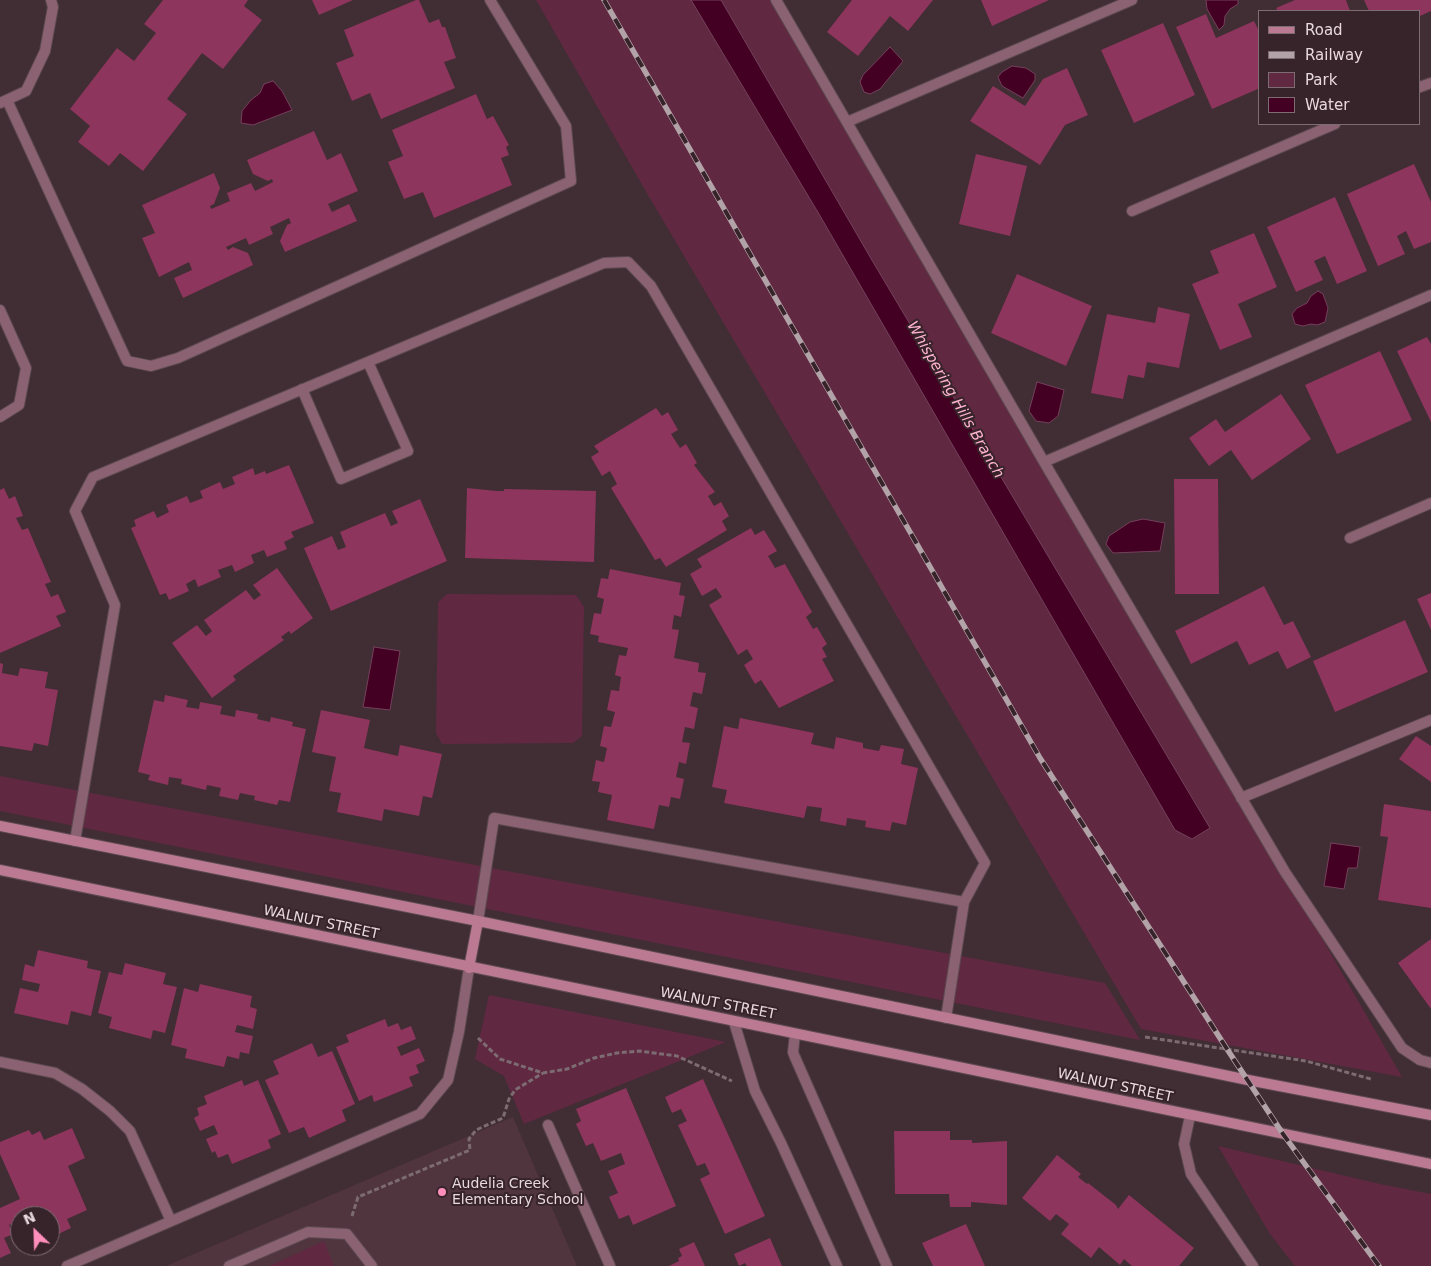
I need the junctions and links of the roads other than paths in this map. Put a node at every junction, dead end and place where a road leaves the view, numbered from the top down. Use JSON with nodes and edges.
{"nodes":[{"id":1,"x":51,"y":0,"type":"edge"},
{"id":2,"x":490,"y":0,"type":"edge"},
{"id":3,"x":776,"y":0,"type":"edge"},
{"id":4,"x":1132,"y":0,"type":"edge"},
{"id":5,"x":4,"y":101,"type":"edge"},
{"id":6,"x":847,"y":122,"type":"junction"},
{"id":7,"x":1333,"y":125,"type":"edge"},
{"id":8,"x":1132,"y":211,"type":"dead end"},
{"id":9,"x":1431,"y":295,"type":"edge"},
{"id":10,"x":0,"y":310,"type":"edge"},
{"id":11,"x":368,"y":362,"type":"junction"},
{"id":12,"x":302,"y":389,"type":"junction"},
{"id":13,"x":0,"y":417,"type":"edge"},
{"id":14,"x":1044,"y":462,"type":"junction"},
{"id":15,"x":1431,"y":503,"type":"edge"},
{"id":16,"x":1350,"y":538,"type":"dead end"},
{"id":17,"x":1431,"y":720,"type":"edge"},
{"id":18,"x":1241,"y":798,"type":"junction"},
{"id":19,"x":0,"y":826,"type":"edge"},
{"id":20,"x":75,"y":841,"type":"junction"},
{"id":21,"x":0,"y":870,"type":"edge"},
{"id":22,"x":964,"y":902,"type":"junction"},
{"id":23,"x":478,"y":922,"type":"junction"},
{"id":24,"x":469,"y":968,"type":"junction"},
{"id":25,"x":946,"y":1018,"type":"junction"},
{"id":26,"x":734,"y":1022,"type":"junction"},
{"id":27,"x":795,"y":1034,"type":"junction"},
{"id":28,"x":0,"y":1062,"type":"edge"},
{"id":29,"x":1431,"y":1063,"type":"edge"},
{"id":30,"x":1190,"y":1116,"type":"junction"},
{"id":31,"x":1431,"y":1116,"type":"edge"},
{"id":32,"x":548,"y":1125,"type":"dead end"},
{"id":33,"x":1431,"y":1164,"type":"edge"},
{"id":34,"x":171,"y":1221,"type":"junction"},
{"id":35,"x":369,"y":1265,"type":"edge"},
{"id":36,"x":67,"y":1266,"type":"edge"},
{"id":37,"x":228,"y":1266,"type":"edge"},
{"id":38,"x":610,"y":1266,"type":"edge"},
{"id":39,"x":837,"y":1266,"type":"edge"},
{"id":40,"x":887,"y":1266,"type":"edge"},
{"id":41,"x":1253,"y":1266,"type":"edge"}],
"edges":[{"from":1,"to":5,"type":"street"},
{"from":2,"to":5,"type":"street"},
{"from":3,"to":6,"type":"street"},
{"from":4,"to":6,"type":"street"},
{"from":6,"to":14,"type":"street"},
{"from":7,"to":8,"type":"street"},
{"from":9,"to":14,"type":"street"},
{"from":10,"to":13,"type":"street"},
{"from":11,"to":12,"type":"street"},
{"from":11,"to":12,"type":"street"},
{"from":11,"to":22,"type":"street"},
{"from":12,"to":20,"type":"street"},
{"from":14,"to":18,"type":"street"},
{"from":15,"to":16,"type":"street"},
{"from":17,"to":18,"type":"street"},
{"from":18,"to":29,"type":"street"},
{"from":19,"to":20,"type":"main road"},
{"from":20,"to":23,"type":"main road"},
{"from":21,"to":24,"type":"main road","name":"WALNUT STREET"},
{"from":22,"to":23,"type":"street"},
{"from":22,"to":25,"type":"street"},
{"from":23,"to":24,"type":"main road"},
{"from":23,"to":25,"type":"main road"},
{"from":24,"to":26,"type":"main road","name":"WALNUT STREET"},
{"from":24,"to":34,"type":"street"},
{"from":25,"to":31,"type":"main road"},
{"from":26,"to":27,"type":"main road","name":"WALNUT STREET"},
{"from":26,"to":39,"type":"street"},
{"from":27,"to":30,"type":"main road","name":"WALNUT STREET"},
{"from":27,"to":40,"type":"street"},
{"from":28,"to":34,"type":"street"},
{"from":30,"to":33,"type":"main road","name":"WALNUT STREET"},
{"from":30,"to":41,"type":"street"},
{"from":32,"to":38,"type":"street"},
{"from":34,"to":36,"type":"street"},
{"from":35,"to":37,"type":"street"}]}
